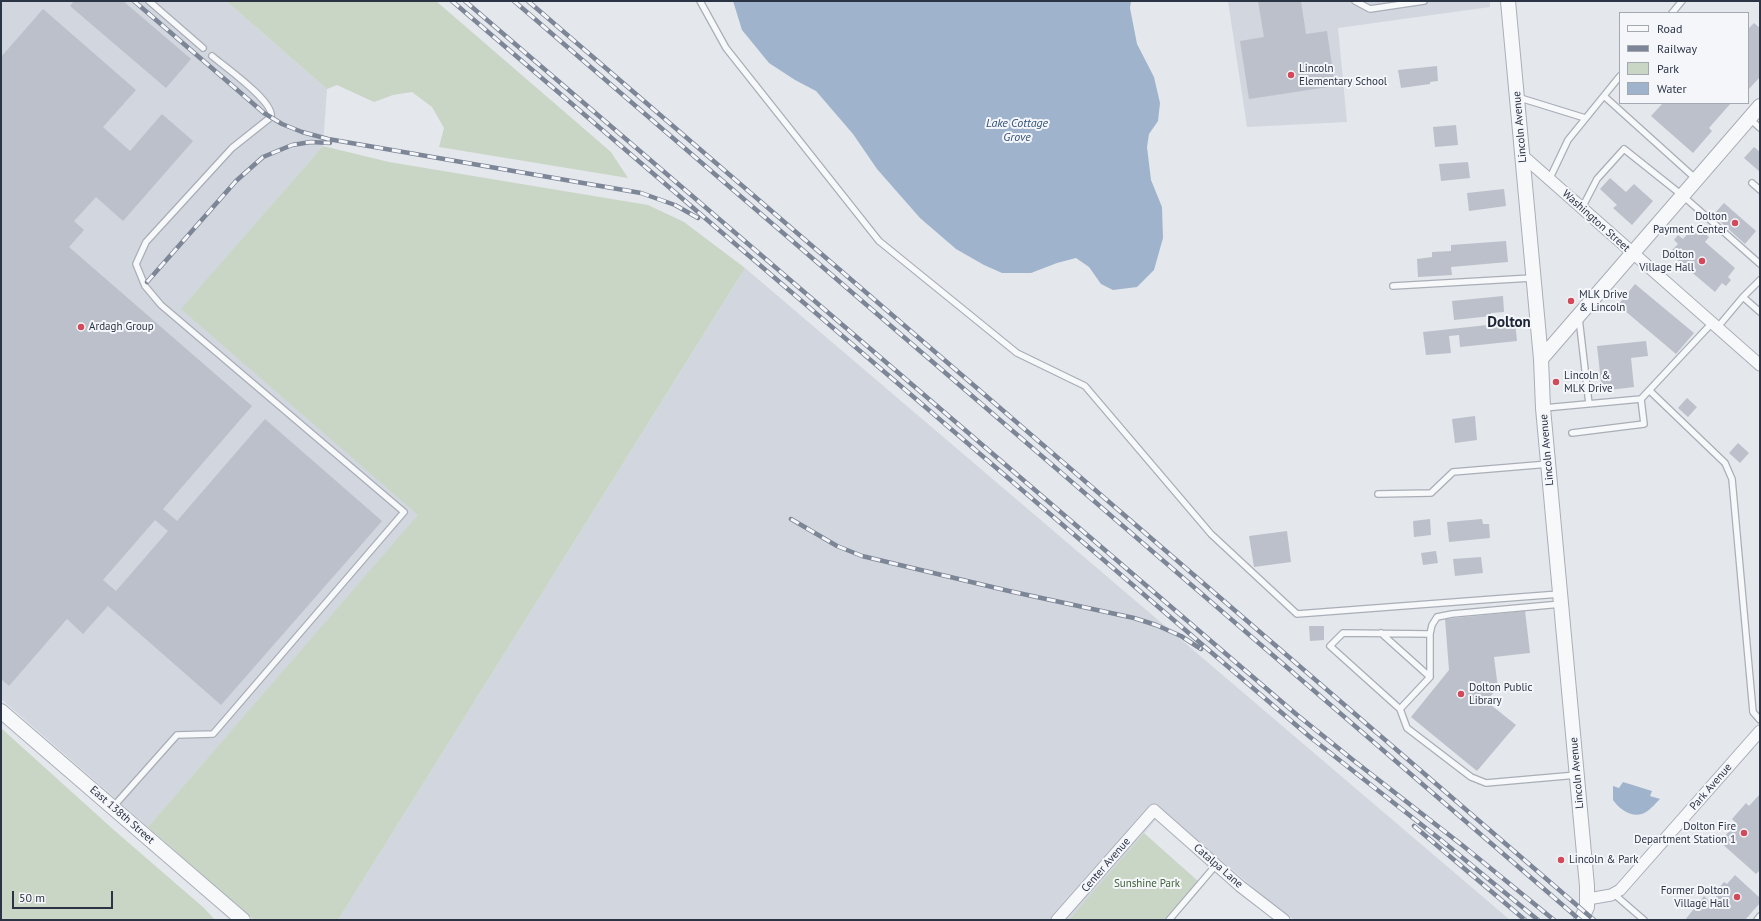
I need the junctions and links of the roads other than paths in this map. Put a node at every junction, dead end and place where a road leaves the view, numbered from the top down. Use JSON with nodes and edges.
{"nodes":[{"id":1,"x":149,"y":1,"type":"edge"},
{"id":2,"x":700,"y":1,"type":"edge"},
{"id":3,"x":1355,"y":1,"type":"edge"},
{"id":4,"x":1424,"y":1,"type":"edge"},
{"id":5,"x":1508,"y":1,"type":"edge"},
{"id":6,"x":1682,"y":1,"type":"edge"},
{"id":7,"x":1673,"y":12,"type":"edge"},
{"id":8,"x":203,"y":48,"type":"dead end"},
{"id":9,"x":212,"y":56,"type":"dead end"},
{"id":10,"x":1619,"y":77,"type":"edge"},
{"id":11,"x":1517,"y":96,"type":"junction"},
{"id":12,"x":1604,"y":96,"type":"junction"},
{"id":13,"x":1760,"y":106,"type":"edge"},
{"id":14,"x":1586,"y":118,"type":"junction"},
{"id":15,"x":1749,"y":119,"type":"junction"},
{"id":16,"x":1760,"y":128,"type":"edge"},
{"id":17,"x":1523,"y":156,"type":"junction"},
{"id":18,"x":1549,"y":180,"type":"junction"},
{"id":19,"x":1696,"y":180,"type":"junction"},
{"id":20,"x":1752,"y":182,"type":"dead end"},
{"id":21,"x":1760,"y":190,"type":"edge"},
{"id":22,"x":1683,"y":196,"type":"junction"},
{"id":23,"x":1582,"y":209,"type":"junction"},
{"id":24,"x":1632,"y":254,"type":"junction"},
{"id":25,"x":1760,"y":264,"type":"edge"},
{"id":26,"x":1533,"y":278,"type":"junction"},
{"id":27,"x":1760,"y":280,"type":"edge"},
{"id":28,"x":1393,"y":286,"type":"dead end"},
{"id":29,"x":1743,"y":297,"type":"junction"},
{"id":30,"x":1760,"y":312,"type":"edge"},
{"id":31,"x":1578,"y":316,"type":"junction"},
{"id":32,"x":1715,"y":325,"type":"junction"},
{"id":33,"x":1541,"y":359,"type":"junction"},
{"id":34,"x":1760,"y":365,"type":"edge"},
{"id":35,"x":1650,"y":391,"type":"junction"},
{"id":36,"x":1641,"y":399,"type":"junction"},
{"id":37,"x":1589,"y":404,"type":"junction"},
{"id":38,"x":1544,"y":408,"type":"junction"},
{"id":39,"x":1572,"y":433,"type":"dead end"},
{"id":40,"x":1549,"y":464,"type":"junction"},
{"id":41,"x":1378,"y":494,"type":"dead end"},
{"id":42,"x":1561,"y":599,"type":"junction"},
{"id":43,"x":1381,"y":634,"type":"junction"},
{"id":44,"x":1430,"y":634,"type":"junction"},
{"id":45,"x":1430,"y":677,"type":"junction"},
{"id":46,"x":1400,"y":709,"type":"junction"},
{"id":47,"x":1,"y":711,"type":"edge"},
{"id":48,"x":1760,"y":720,"type":"edge"},
{"id":49,"x":1760,"y":731,"type":"edge"},
{"id":50,"x":1577,"y":775,"type":"junction"},
{"id":51,"x":113,"y":807,"type":"junction"},
{"id":52,"x":1154,"y":810,"type":"joint"},
{"id":53,"x":1216,"y":865,"type":"junction"},
{"id":54,"x":1614,"y":894,"type":"junction"},
{"id":55,"x":1588,"y":899,"type":"junction"},
{"id":56,"x":1760,"y":916,"type":"edge"},
{"id":57,"x":243,"y":920,"type":"edge"},
{"id":58,"x":1057,"y":920,"type":"edge"},
{"id":59,"x":1168,"y":920,"type":"edge"},
{"id":60,"x":1284,"y":920,"type":"edge"},
{"id":61,"x":1581,"y":920,"type":"edge"},
{"id":62,"x":1644,"y":920,"type":"edge"},
{"id":63,"x":1757,"y":920,"type":"edge"}],
"edges":[{"from":1,"to":8,"type":"lane"},
{"from":2,"to":42,"type":"lane"},
{"from":3,"to":4,"type":"lane"},
{"from":5,"to":11,"type":"street","name":"Lincoln Avenue"},
{"from":6,"to":7,"type":"lane"},
{"from":9,"to":51,"type":"lane"},
{"from":10,"to":12,"type":"lane"},
{"from":11,"to":14,"type":"lane"},
{"from":11,"to":17,"type":"street","name":"Lincoln Avenue"},
{"from":12,"to":14,"type":"lane"},
{"from":12,"to":19,"type":"lane"},
{"from":13,"to":15,"type":"street"},
{"from":14,"to":18,"type":"lane"},
{"from":15,"to":16,"type":"lane"},
{"from":15,"to":19,"type":"street"},
{"from":17,"to":18,"type":"street","name":"Washington Street"},
{"from":17,"to":26,"type":"street","name":"Lincoln Avenue"},
{"from":18,"to":23,"type":"street","name":"Washington Street"},
{"from":19,"to":22,"type":"street"},
{"from":20,"to":21,"type":"lane"},
{"from":22,"to":23,"type":"lane"},
{"from":22,"to":24,"type":"street"},
{"from":22,"to":25,"type":"lane"},
{"from":23,"to":24,"type":"street","name":"Washington Street"},
{"from":24,"to":31,"type":"street"},
{"from":24,"to":32,"type":"street","name":"Washington Street"},
{"from":26,"to":28,"type":"lane"},
{"from":26,"to":33,"type":"street","name":"Lincoln Avenue"},
{"from":27,"to":29,"type":"lane"},
{"from":29,"to":30,"type":"lane"},
{"from":29,"to":32,"type":"lane"},
{"from":31,"to":33,"type":"street"},
{"from":31,"to":37,"type":"lane"},
{"from":32,"to":34,"type":"street","name":"Washington Street"},
{"from":32,"to":35,"type":"lane"},
{"from":33,"to":38,"type":"street","name":"Lincoln Avenue"},
{"from":35,"to":36,"type":"lane"},
{"from":35,"to":48,"type":"lane"},
{"from":36,"to":37,"type":"lane"},
{"from":36,"to":39,"type":"lane"},
{"from":37,"to":38,"type":"lane"},
{"from":38,"to":40,"type":"street","name":"Lincoln Avenue"},
{"from":40,"to":41,"type":"lane"},
{"from":40,"to":42,"type":"street","name":"Lincoln Avenue"},
{"from":42,"to":44,"type":"lane"},
{"from":42,"to":50,"type":"street","name":"Lincoln Avenue"},
{"from":43,"to":44,"type":"lane"},
{"from":43,"to":45,"type":"lane"},
{"from":43,"to":46,"type":"lane"},
{"from":44,"to":45,"type":"lane"},
{"from":45,"to":46,"type":"lane"},
{"from":46,"to":50,"type":"lane"},
{"from":47,"to":51,"type":"street","name":"East 138th Street"},
{"from":49,"to":54,"type":"street","name":"Park Avenue"},
{"from":50,"to":55,"type":"street","name":"Lincoln Avenue"},
{"from":51,"to":57,"type":"street","name":"East 138th Street"},
{"from":52,"to":53,"type":"street","name":"Catalpa Lane"},
{"from":52,"to":58,"type":"street","name":"Center Avenue"},
{"from":53,"to":59,"type":"lane"},
{"from":53,"to":60,"type":"street","name":"Catalpa Lane"},
{"from":54,"to":55,"type":"street","name":"Park Avenue"},
{"from":54,"to":62,"type":"lane"},
{"from":55,"to":61,"type":"street"},
{"from":56,"to":63,"type":"lane"}]}
